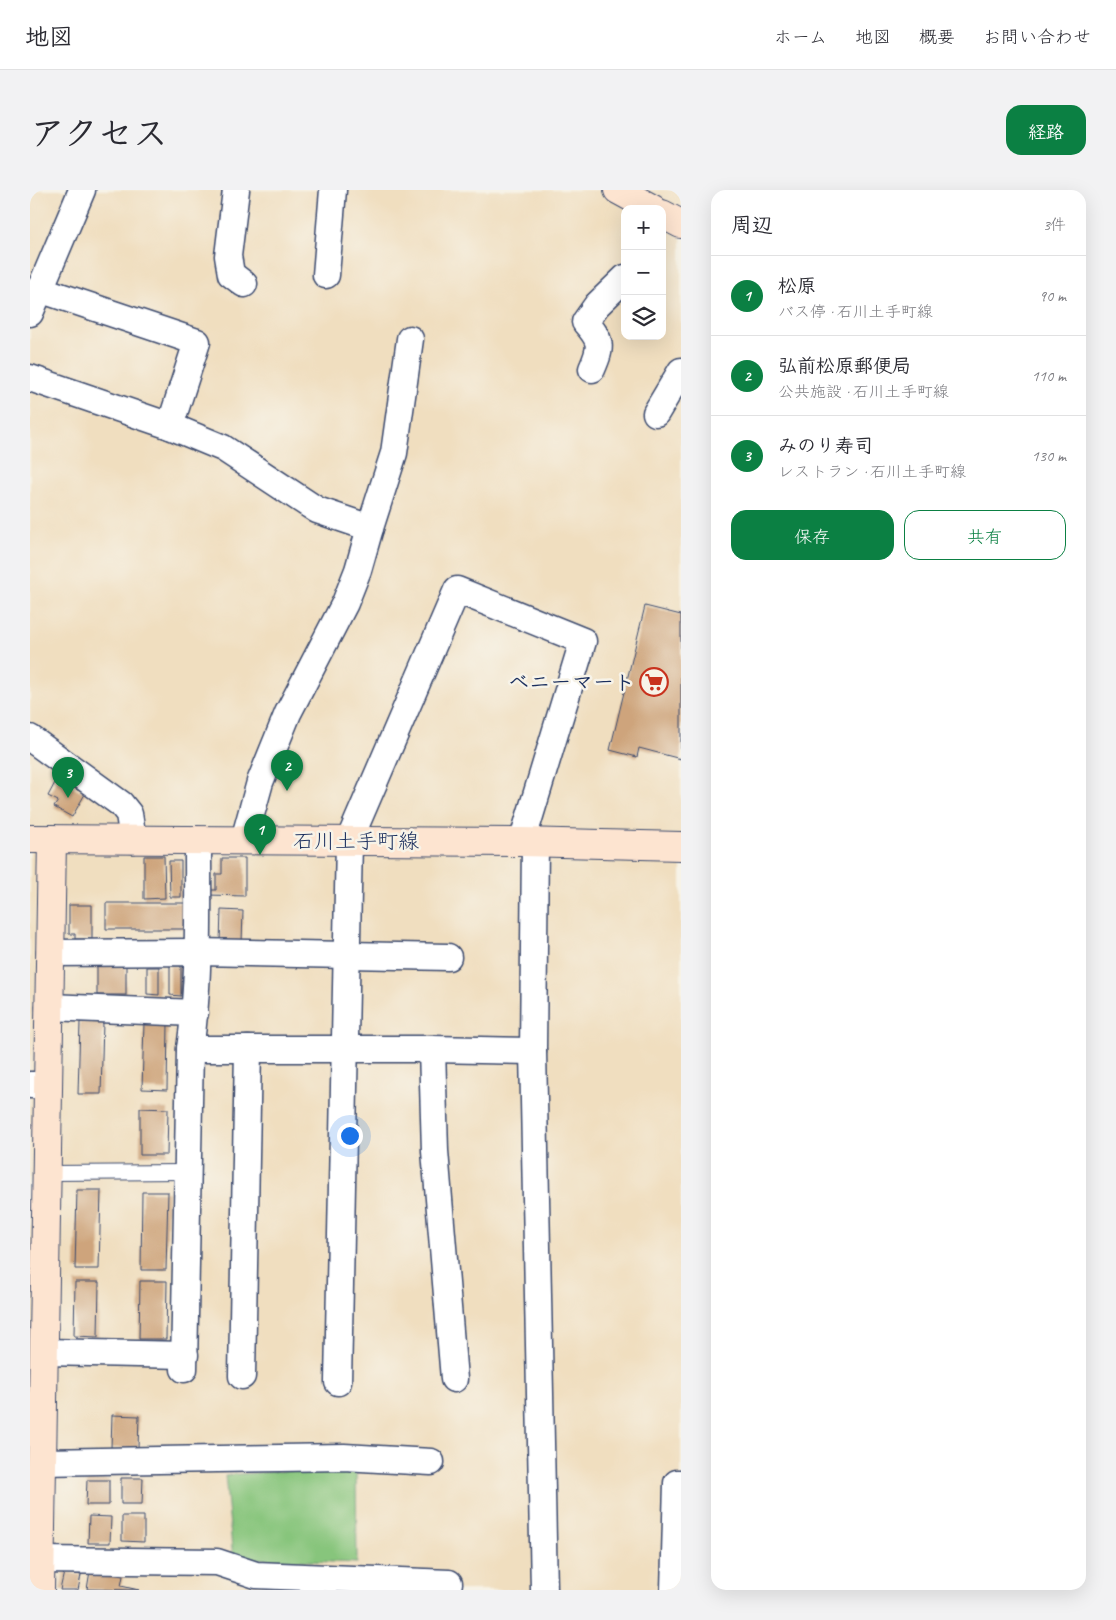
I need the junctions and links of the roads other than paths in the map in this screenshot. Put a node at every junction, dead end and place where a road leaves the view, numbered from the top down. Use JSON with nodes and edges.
{"nodes":[{"id":1,"x":82,"y":190,"type":"edge"},
{"id":2,"x":236,"y":190,"type":"edge"},
{"id":3,"x":333,"y":190,"type":"edge"},
{"id":4,"x":618,"y":190,"type":"edge"},
{"id":5,"x":645,"y":205,"type":"edge"},
{"id":6,"x":326,"y":275,"type":"dead end"},
{"id":7,"x":621,"y":282,"type":"edge"},
{"id":8,"x":244,"y":284,"type":"dead end"},
{"id":9,"x":39,"y":289,"type":"junction"},
{"id":10,"x":30,"y":313,"type":"edge"},
{"id":11,"x":410,"y":339,"type":"dead end"},
{"id":12,"x":592,"y":369,"type":"dead end"},
{"id":13,"x":681,"y":370,"type":"edge"},
{"id":14,"x":30,"y":378,"type":"edge"},
{"id":15,"x":656,"y":414,"type":"dead end"},
{"id":16,"x":170,"y":426,"type":"junction"},
{"id":17,"x":370,"y":528,"type":"junction"},
{"id":18,"x":30,"y":738,"type":"edge"},
{"id":19,"x":41,"y":839,"type":"edge"},
{"id":20,"x":133,"y":840,"type":"junction"},
{"id":21,"x":198,"y":840,"type":"junction"},
{"id":22,"x":244,"y":840,"type":"junction"},
{"id":23,"x":350,"y":841,"type":"junction"},
{"id":24,"x":528,"y":842,"type":"junction"},
{"id":25,"x":681,"y":846,"type":"edge"},
{"id":26,"x":197,"y":952,"type":"junction"},
{"id":27,"x":50,"y":953,"type":"junction"},
{"id":28,"x":347,"y":956,"type":"junction"},
{"id":29,"x":448,"y":957,"type":"dead end"},
{"id":30,"x":49,"y":1008,"type":"junction"},
{"id":31,"x":195,"y":1013,"type":"junction"},
{"id":32,"x":190,"y":1049,"type":"junction"},
{"id":33,"x":248,"y":1049,"type":"junction"},
{"id":34,"x":346,"y":1049,"type":"junction"},
{"id":35,"x":432,"y":1049,"type":"junction"},
{"id":36,"x":533,"y":1051,"type":"junction"},
{"id":37,"x":39,"y":1085,"type":"edge"},
{"id":38,"x":188,"y":1172,"type":"junction"},
{"id":39,"x":47,"y":1173,"type":"junction"},
{"id":40,"x":38,"y":1201,"type":"edge"},
{"id":41,"x":37,"y":1352,"type":"edge"},
{"id":42,"x":242,"y":1376,"type":"dead end"},
{"id":43,"x":454,"y":1379,"type":"dead end"},
{"id":44,"x":338,"y":1382,"type":"dead end"},
{"id":45,"x":42,"y":1462,"type":"junction"},
{"id":46,"x":431,"y":1462,"type":"dead end"},
{"id":47,"x":681,"y":1483,"type":"edge"},
{"id":48,"x":40,"y":1560,"type":"junction"},
{"id":49,"x":449,"y":1583,"type":"dead end"},
{"id":50,"x":40,"y":1590,"type":"edge"},
{"id":51,"x":544,"y":1590,"type":"edge"},
{"id":52,"x":674,"y":1590,"type":"edge"}],
"edges":[{"from":1,"to":9,"type":"street"},
{"from":2,"to":8,"type":"street"},
{"from":3,"to":6,"type":"street"},
{"from":4,"to":5,"type":"street"},
{"from":7,"to":12,"type":"street"},
{"from":9,"to":10,"type":"street"},
{"from":9,"to":16,"type":"street"},
{"from":11,"to":17,"type":"street"},
{"from":13,"to":15,"type":"street"},
{"from":14,"to":16,"type":"street"},
{"from":16,"to":17,"type":"street"},
{"from":17,"to":22,"type":"street"},
{"from":18,"to":20,"type":"street"},
{"from":19,"to":20,"type":"street","name":"石川土手町線"},
{"from":19,"to":27,"type":"street"},
{"from":20,"to":21,"type":"street","name":"石川土手町線"},
{"from":21,"to":22,"type":"street","name":"石川土手町線"},
{"from":21,"to":26,"type":"street"},
{"from":22,"to":23,"type":"street","name":"石川土手町線"},
{"from":23,"to":24,"type":"street","name":"石川土手町線"},
{"from":23,"to":24,"type":"street"},
{"from":23,"to":28,"type":"street"},
{"from":24,"to":25,"type":"street","name":"石川土手町線"},
{"from":24,"to":36,"type":"street"},
{"from":26,"to":27,"type":"street"},
{"from":26,"to":28,"type":"street"},
{"from":26,"to":31,"type":"street"},
{"from":27,"to":30,"type":"street"},
{"from":28,"to":29,"type":"street"},
{"from":28,"to":34,"type":"street"},
{"from":30,"to":31,"type":"street"},
{"from":30,"to":37,"type":"street"},
{"from":31,"to":32,"type":"street"},
{"from":32,"to":33,"type":"street"},
{"from":32,"to":38,"type":"street"},
{"from":33,"to":34,"type":"street"},
{"from":33,"to":42,"type":"street"},
{"from":34,"to":35,"type":"street"},
{"from":34,"to":44,"type":"street"},
{"from":35,"to":36,"type":"street"},
{"from":35,"to":43,"type":"street"},
{"from":36,"to":51,"type":"street"},
{"from":37,"to":39,"type":"street"},
{"from":38,"to":39,"type":"lane"},
{"from":38,"to":41,"type":"street"},
{"from":39,"to":40,"type":"street"},
{"from":40,"to":41,"type":"street"},
{"from":41,"to":45,"type":"street"},
{"from":45,"to":46,"type":"street"},
{"from":45,"to":48,"type":"street"},
{"from":47,"to":52,"type":"street"},
{"from":48,"to":49,"type":"street"},
{"from":48,"to":50,"type":"street"}]}
